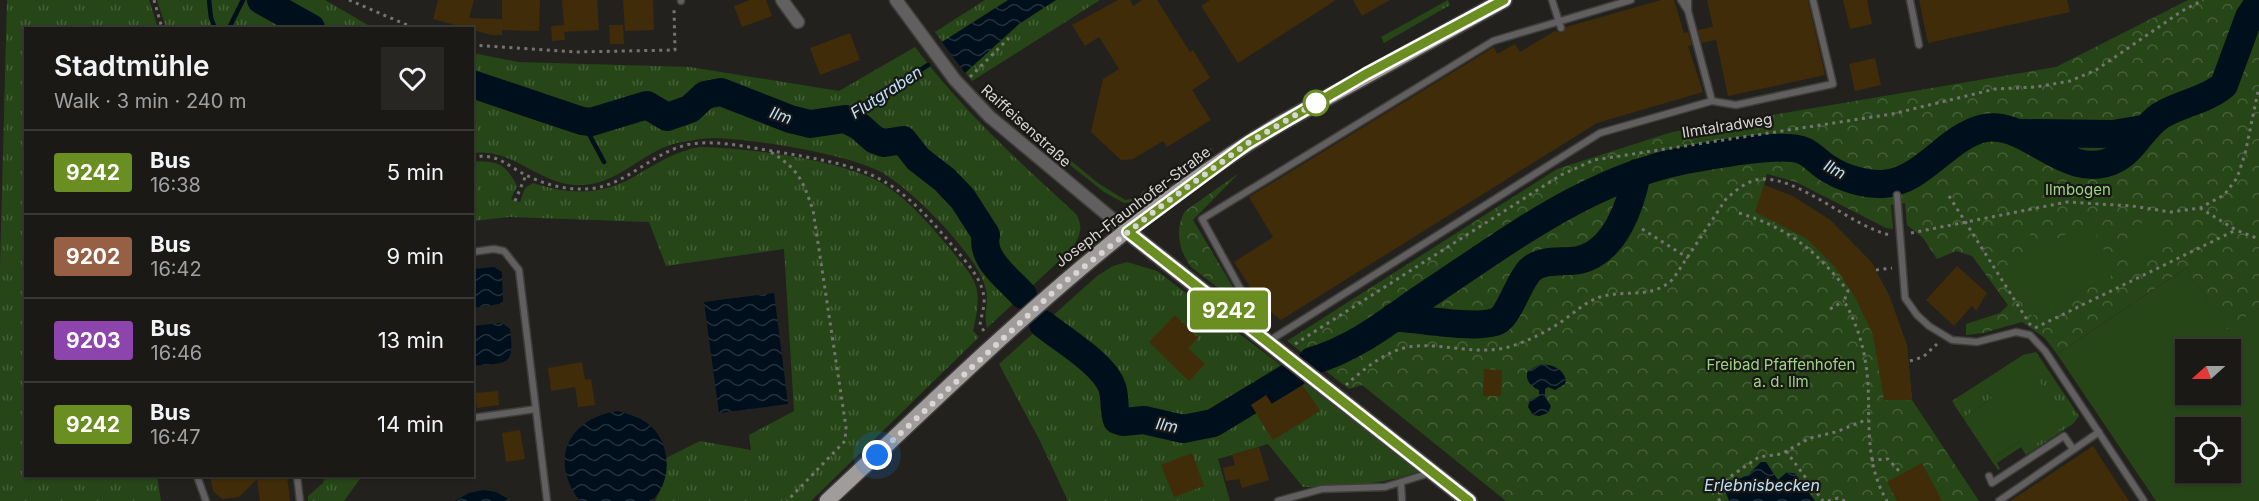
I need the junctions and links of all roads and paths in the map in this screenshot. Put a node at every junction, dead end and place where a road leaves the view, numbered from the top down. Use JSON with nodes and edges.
{"nodes":[{"id":1,"x":154,"y":0,"type":"edge"},
{"id":2,"x":349,"y":0,"type":"edge"},
{"id":3,"x":681,"y":0,"type":"edge"},
{"id":4,"x":782,"y":0,"type":"edge"},
{"id":5,"x":896,"y":0,"type":"edge"},
{"id":6,"x":1504,"y":0,"type":"edge"},
{"id":7,"x":1552,"y":0,"type":"edge"},
{"id":8,"x":1631,"y":0,"type":"edge"},
{"id":9,"x":1681,"y":0,"type":"edge"},
{"id":10,"x":1688,"y":0,"type":"edge"},
{"id":11,"x":1813,"y":0,"type":"edge"},
{"id":12,"x":1910,"y":0,"type":"edge"},
{"id":13,"x":2203,"y":0,"type":"edge"},
{"id":14,"x":1688,"y":11,"type":"junction"},
{"id":15,"x":798,"y":22,"type":"dead end"},
{"id":16,"x":1560,"y":25,"type":"junction"},
{"id":17,"x":162,"y":27,"type":"edge"},
{"id":18,"x":412,"y":27,"type":"edge"},
{"id":19,"x":1009,"y":38,"type":"dead end"},
{"id":20,"x":474,"y":45,"type":"edge"},
{"id":21,"x":1919,"y":45,"type":"dead end"},
{"id":22,"x":958,"y":84,"type":"junction"},
{"id":23,"x":2259,"y":87,"type":"edge"},
{"id":24,"x":1712,"y":101,"type":"junction"},
{"id":25,"x":1574,"y":138,"type":"dead end"},
{"id":26,"x":1579,"y":146,"type":"junction"},
{"id":27,"x":769,"y":150,"type":"junction"},
{"id":28,"x":474,"y":157,"type":"edge"},
{"id":29,"x":526,"y":175,"type":"junction"},
{"id":30,"x":1897,"y":195,"type":"dead end"},
{"id":31,"x":1949,"y":196,"type":"dead end"},
{"id":32,"x":515,"y":201,"type":"dead end"},
{"id":33,"x":2200,"y":208,"type":"junction"},
{"id":34,"x":1739,"y":213,"type":"dead end"},
{"id":35,"x":1966,"y":222,"type":"junction"},
{"id":36,"x":1642,"y":230,"type":"dead end"},
{"id":37,"x":2236,"y":230,"type":"junction"},
{"id":38,"x":1128,"y":232,"type":"junction"},
{"id":39,"x":1900,"y":234,"type":"junction"},
{"id":40,"x":2259,"y":239,"type":"edge"},
{"id":41,"x":474,"y":252,"type":"edge"},
{"id":42,"x":1688,"y":258,"type":"junction"},
{"id":43,"x":1903,"y":267,"type":"junction"},
{"id":44,"x":1876,"y":270,"type":"dead end"},
{"id":45,"x":1844,"y":301,"type":"junction"},
{"id":46,"x":1830,"y":309,"type":"dead end"},
{"id":47,"x":2032,"y":332,"type":"junction"},
{"id":48,"x":1946,"y":336,"type":"junction"},
{"id":49,"x":1269,"y":341,"type":"junction"},
{"id":50,"x":995,"y":345,"type":"junction"},
{"id":51,"x":1285,"y":354,"type":"junction"},
{"id":52,"x":1910,"y":361,"type":"dead end"},
{"id":53,"x":1337,"y":396,"type":"junction"},
{"id":54,"x":536,"y":410,"type":"junction"},
{"id":55,"x":474,"y":418,"type":"edge"},
{"id":56,"x":1869,"y":419,"type":"junction"},
{"id":57,"x":2099,"y":432,"type":"junction"},
{"id":58,"x":2073,"y":449,"type":"junction"},
{"id":59,"x":1786,"y":452,"type":"junction"},
{"id":60,"x":1870,"y":460,"type":"junction"},
{"id":61,"x":1433,"y":472,"type":"junction"},
{"id":62,"x":1900,"y":472,"type":"dead end"},
{"id":63,"x":1989,"y":476,"type":"dead end"},
{"id":64,"x":197,"y":477,"type":"edge"},
{"id":65,"x":297,"y":477,"type":"edge"},
{"id":66,"x":1401,"y":483,"type":"junction"},
{"id":67,"x":1718,"y":500,"type":"edge"},
{"id":68,"x":206,"y":501,"type":"edge"},
{"id":69,"x":300,"y":501,"type":"edge"},
{"id":70,"x":547,"y":501,"type":"edge"},
{"id":71,"x":787,"y":501,"type":"edge"},
{"id":72,"x":827,"y":501,"type":"edge"},
{"id":73,"x":1278,"y":501,"type":"edge"},
{"id":74,"x":1402,"y":501,"type":"edge"},
{"id":75,"x":1469,"y":501,"type":"edge"},
{"id":76,"x":1823,"y":501,"type":"edge"},
{"id":77,"x":1828,"y":501,"type":"edge"},
{"id":78,"x":1845,"y":501,"type":"edge"},
{"id":79,"x":1887,"y":501,"type":"edge"},
{"id":80,"x":1999,"y":501,"type":"edge"},
{"id":81,"x":2144,"y":501,"type":"edge"}],
"edges":[{"from":1,"to":17,"type":"path"},
{"from":2,"to":18,"type":"path"},
{"from":3,"to":20,"type":"path"},
{"from":4,"to":15,"type":"street"},
{"from":5,"to":22,"type":"street","name":"Raiffeisenstraße"},
{"from":6,"to":38,"type":"main road","name":"Joseph-Fraunhofer-Straße"},
{"from":7,"to":16,"type":"lane"},
{"from":8,"to":16,"type":"lane"},
{"from":9,"to":14,"type":"lane"},
{"from":10,"to":14,"type":"lane"},
{"from":11,"to":24,"type":"lane"},
{"from":12,"to":21,"type":"lane"},
{"from":13,"to":51,"type":"path","name":"Ilmtalradweg"},
{"from":14,"to":24,"type":"lane"},
{"from":16,"to":49,"type":"lane"},
{"from":19,"to":22,"type":"path"},
{"from":22,"to":38,"type":"street","name":"Raiffeisenstraße"},
{"from":23,"to":33,"type":"path"},
{"from":24,"to":26,"type":"lane"},
{"from":25,"to":26,"type":"lane"},
{"from":26,"to":49,"type":"lane"},
{"from":27,"to":29,"type":"path"},
{"from":27,"to":50,"type":"path"},
{"from":27,"to":71,"type":"path"},
{"from":28,"to":29,"type":"path"},
{"from":29,"to":32,"type":"path"},
{"from":30,"to":39,"type":"lane"},
{"from":31,"to":35,"type":"path"},
{"from":33,"to":35,"type":"path"},
{"from":33,"to":37,"type":"path"},
{"from":34,"to":45,"type":"path"},
{"from":35,"to":39,"type":"path"},
{"from":35,"to":47,"type":"path"},
{"from":36,"to":42,"type":"path"},
{"from":37,"to":40,"type":"path"},
{"from":37,"to":47,"type":"path"},
{"from":38,"to":49,"type":"street"},
{"from":38,"to":50,"type":"main road","name":"Joseph-Fraunhofer-Straße"},
{"from":39,"to":42,"type":"path"},
{"from":39,"to":43,"type":"lane"},
{"from":41,"to":54,"type":"lane"},
{"from":42,"to":53,"type":"path"},
{"from":43,"to":44,"type":"path"},
{"from":43,"to":48,"type":"lane"},
{"from":45,"to":46,"type":"path"},
{"from":45,"to":56,"type":"path"},
{"from":47,"to":48,"type":"lane"},
{"from":47,"to":57,"type":"lane"},
{"from":48,"to":52,"type":"path"},
{"from":49,"to":51,"type":"street"},
{"from":50,"to":72,"type":"main road","name":"Joseph-Fraunhofer-Straße"},
{"from":51,"to":53,"type":"street"},
{"from":53,"to":61,"type":"street"},
{"from":54,"to":55,"type":"lane"},
{"from":54,"to":70,"type":"lane"},
{"from":56,"to":59,"type":"path"},
{"from":56,"to":60,"type":"path"},
{"from":57,"to":58,"type":"lane"},
{"from":57,"to":81,"type":"lane"},
{"from":58,"to":63,"type":"lane"},
{"from":58,"to":80,"type":"lane"},
{"from":59,"to":67,"type":"path"},
{"from":59,"to":76,"type":"path"},
{"from":60,"to":62,"type":"path"},
{"from":60,"to":79,"type":"path"},
{"from":61,"to":66,"type":"lane"},
{"from":61,"to":75,"type":"street"},
{"from":64,"to":68,"type":"lane"},
{"from":65,"to":69,"type":"lane"},
{"from":66,"to":73,"type":"lane"},
{"from":66,"to":74,"type":"lane"},
{"from":77,"to":78,"type":"path"}]}
